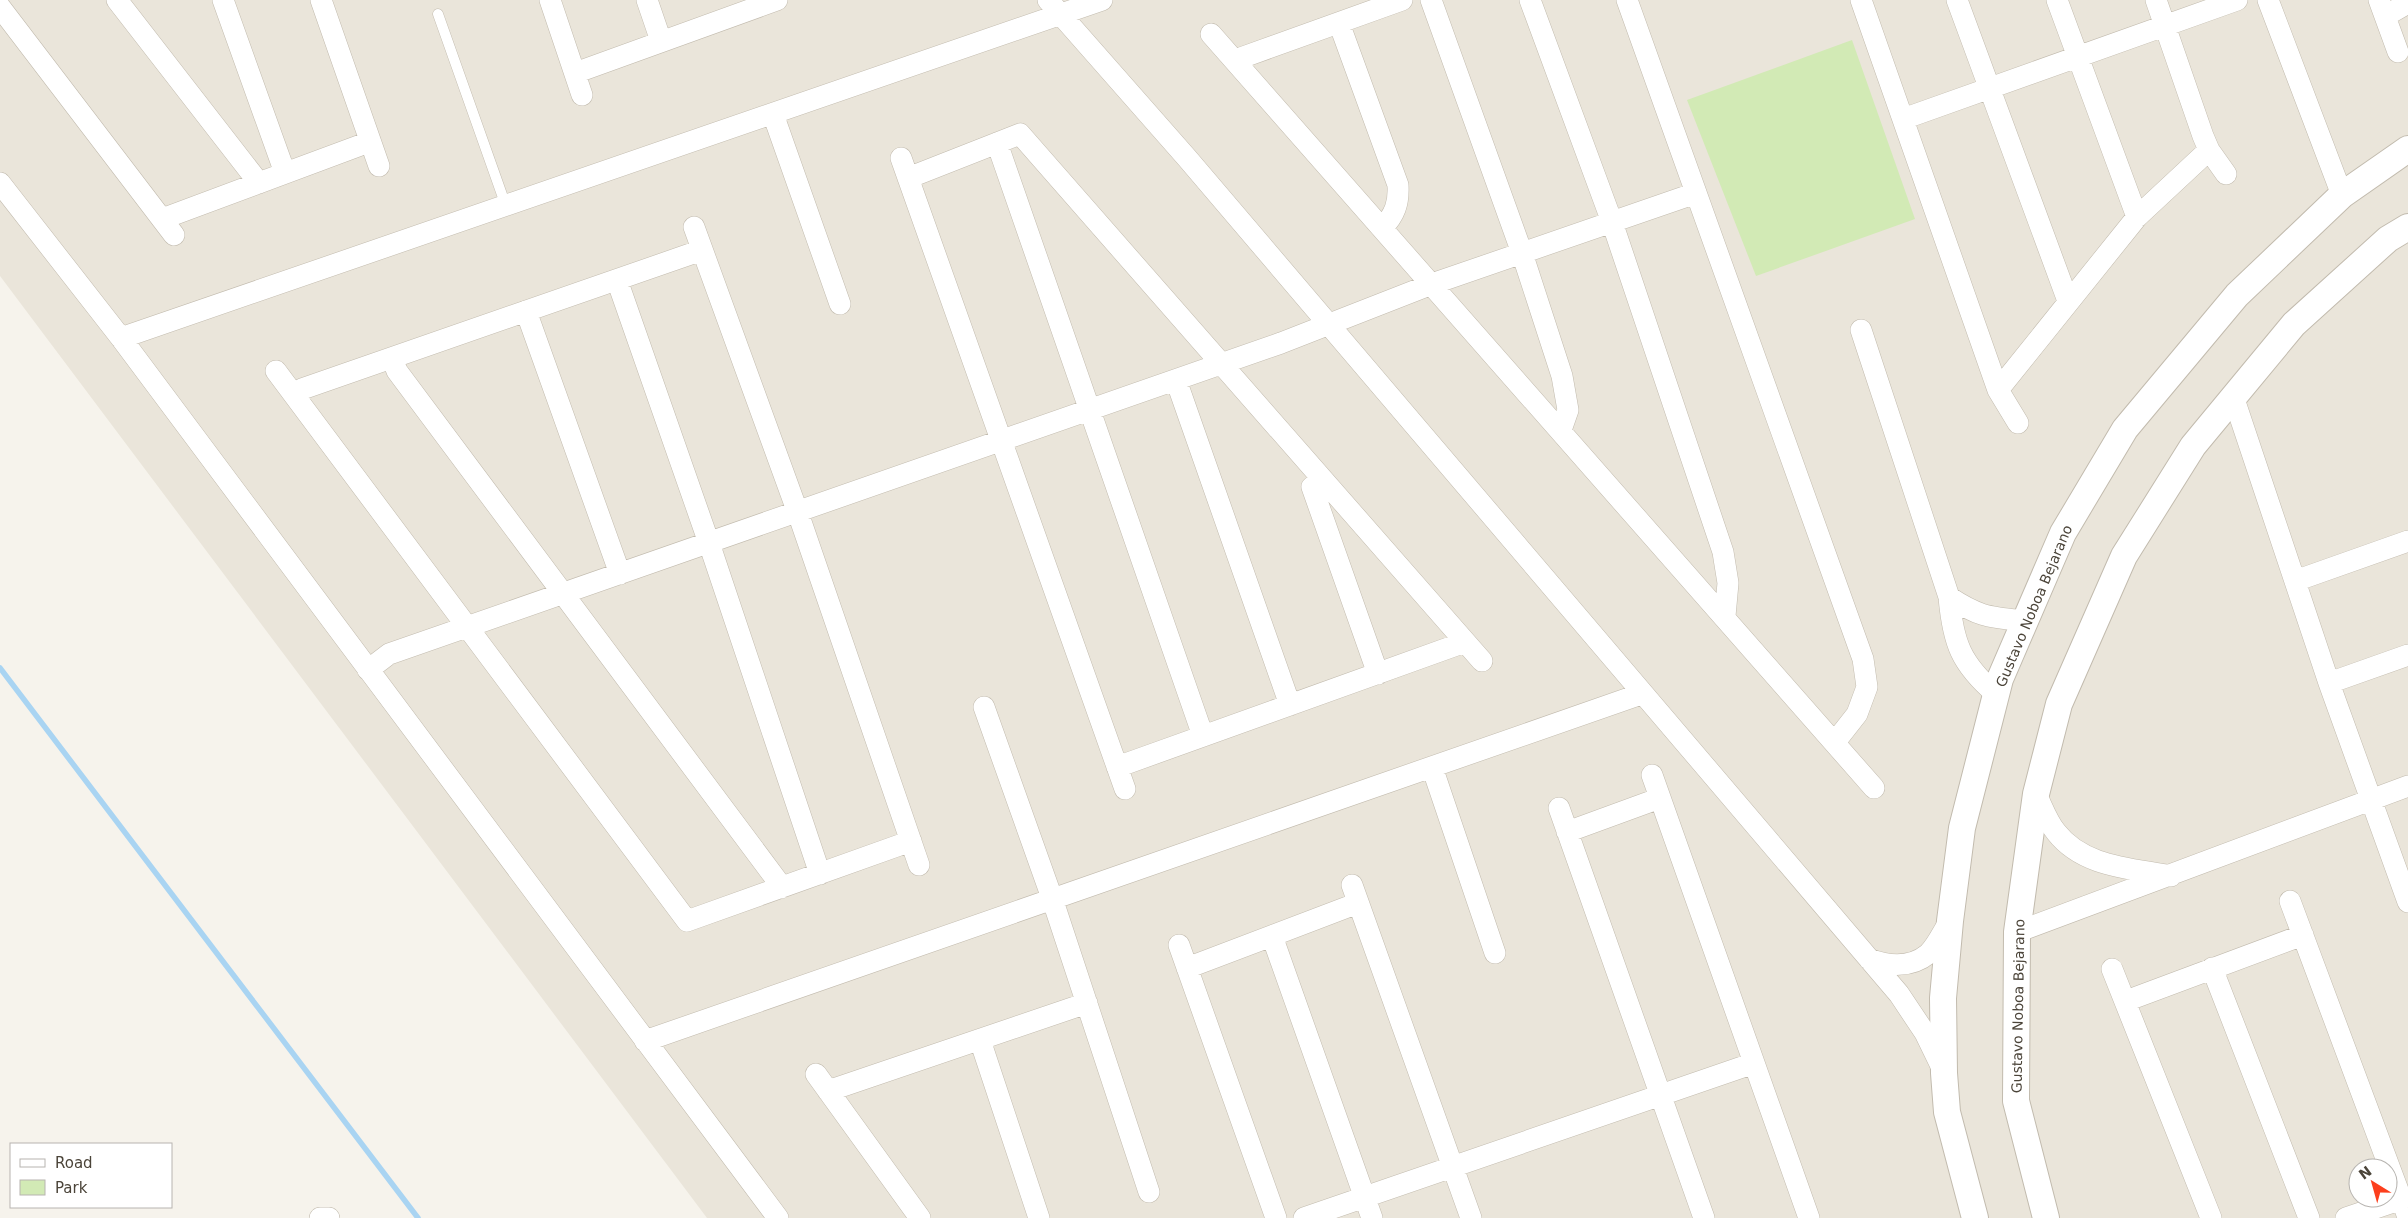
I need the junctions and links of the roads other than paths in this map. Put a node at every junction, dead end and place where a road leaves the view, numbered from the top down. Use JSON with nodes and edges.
{"nodes":[{"id":1,"x":118,"y":0,"type":"edge"},
{"id":2,"x":223,"y":0,"type":"edge"},
{"id":3,"x":321,"y":0,"type":"edge"},
{"id":4,"x":550,"y":0,"type":"edge"},
{"id":5,"x":647,"y":0,"type":"edge"},
{"id":6,"x":777,"y":0,"type":"edge"},
{"id":7,"x":1102,"y":0,"type":"edge"},
{"id":8,"x":1402,"y":0,"type":"edge"},
{"id":9,"x":1431,"y":0,"type":"edge"},
{"id":10,"x":1530,"y":0,"type":"edge"},
{"id":11,"x":1627,"y":0,"type":"edge"},
{"id":12,"x":1861,"y":0,"type":"edge"},
{"id":13,"x":1957,"y":0,"type":"edge"},
{"id":14,"x":2057,"y":0,"type":"edge"},
{"id":15,"x":2156,"y":0,"type":"edge"},
{"id":16,"x":2237,"y":0,"type":"edge"},
{"id":17,"x":2268,"y":0,"type":"edge"},
{"id":18,"x":2408,"y":3,"type":"edge"},
{"id":19,"x":748,"y":5,"type":"edge"},
{"id":20,"x":0,"y":7,"type":"edge"},
{"id":21,"x":1054,"y":7,"type":"edge"},
{"id":22,"x":2382,"y":8,"type":"edge"},
{"id":23,"x":438,"y":14,"type":"dead end"},
{"id":24,"x":1338,"y":23,"type":"junction"},
{"id":25,"x":2165,"y":26,"type":"junction"},
{"id":26,"x":1211,"y":34,"type":"dead end"},
{"id":27,"x":661,"y":42,"type":"junction"},
{"id":28,"x":2398,"y":52,"type":"dead end"},
{"id":29,"x":2077,"y":57,"type":"junction"},
{"id":30,"x":1234,"y":60,"type":"junction"},
{"id":31,"x":575,"y":73,"type":"junction"},
{"id":32,"x":1989,"y":88,"type":"junction"},
{"id":33,"x":582,"y":95,"type":"dead end"},
{"id":34,"x":773,"y":114,"type":"junction"},
{"id":35,"x":1902,"y":119,"type":"junction"},
{"id":36,"x":369,"y":142,"type":"junction"},
{"id":37,"x":997,"y":143,"type":"junction"},
{"id":38,"x":2408,"y":149,"type":"edge"},
{"id":39,"x":2209,"y":150,"type":"junction"},
{"id":40,"x":901,"y":158,"type":"dead end"},
{"id":41,"x":379,"y":166,"type":"dead end"},
{"id":42,"x":285,"y":173,"type":"junction"},
{"id":43,"x":2226,"y":174,"type":"dead end"},
{"id":44,"x":908,"y":178,"type":"junction"},
{"id":45,"x":0,"y":183,"type":"edge"},
{"id":46,"x":259,"y":183,"type":"junction"},
{"id":47,"x":1696,"y":193,"type":"junction"},
{"id":48,"x":2342,"y":196,"type":"junction"},
{"id":49,"x":506,"y":206,"type":"junction"},
{"id":50,"x":2137,"y":217,"type":"junction"},
{"id":51,"x":1612,"y":222,"type":"junction"},
{"id":52,"x":694,"y":227,"type":"dead end"},
{"id":53,"x":2408,"y":227,"type":"edge"},
{"id":54,"x":1382,"y":228,"type":"junction"},
{"id":55,"x":702,"y":250,"type":"junction"},
{"id":56,"x":1522,"y":253,"type":"junction"},
{"id":57,"x":617,"y":280,"type":"junction"},
{"id":58,"x":1432,"y":284,"type":"junction"},
{"id":59,"x":2068,"y":301,"type":"junction"},
{"id":60,"x":840,"y":304,"type":"dead end"},
{"id":61,"x":526,"y":311,"type":"junction"},
{"id":62,"x":1328,"y":324,"type":"junction"},
{"id":63,"x":1861,"y":330,"type":"dead end"},
{"id":64,"x":121,"y":338,"type":"junction"},
{"id":65,"x":392,"y":358,"type":"junction"},
{"id":66,"x":1221,"y":364,"type":"junction"},
{"id":67,"x":276,"y":370,"type":"dead end"},
{"id":68,"x":1176,"y":380,"type":"junction"},
{"id":69,"x":1998,"y":390,"type":"junction"},
{"id":70,"x":294,"y":395,"type":"junction"},
{"id":71,"x":2232,"y":396,"type":"junction"},
{"id":72,"x":1090,"y":410,"type":"junction"},
{"id":73,"x":2018,"y":423,"type":"dead end"},
{"id":74,"x":1561,"y":430,"type":"junction"},
{"id":75,"x":1001,"y":441,"type":"junction"},
{"id":76,"x":1322,"y":479,"type":"junction"},
{"id":77,"x":798,"y":513,"type":"junction"},
{"id":78,"x":2408,"y":541,"type":"edge"},
{"id":79,"x":709,"y":543,"type":"junction"},
{"id":80,"x":620,"y":574,"type":"junction"},
{"id":81,"x":2295,"y":581,"type":"junction"},
{"id":82,"x":562,"y":594,"type":"junction"},
{"id":83,"x":1949,"y":597,"type":"junction"},
{"id":84,"x":1725,"y":616,"type":"junction"},
{"id":85,"x":2025,"y":621,"type":"junction"},
{"id":86,"x":466,"y":627,"type":"junction"},
{"id":87,"x":1465,"y":642,"type":"junction"},
{"id":88,"x":2408,"y":654,"type":"edge"},
{"id":89,"x":1482,"y":661,"type":"dead end"},
{"id":90,"x":368,"y":670,"type":"junction"},
{"id":91,"x":1378,"y":674,"type":"junction"},
{"id":92,"x":2329,"y":683,"type":"junction"},
{"id":93,"x":1641,"y":694,"type":"junction"},
{"id":94,"x":1996,"y":694,"type":"junction"},
{"id":95,"x":1290,"y":705,"type":"junction"},
{"id":96,"x":984,"y":707,"type":"dead end"},
{"id":97,"x":1203,"y":736,"type":"junction"},
{"id":98,"x":1835,"y":742,"type":"junction"},
{"id":99,"x":1118,"y":767,"type":"junction"},
{"id":100,"x":1432,"y":767,"type":"junction"},
{"id":101,"x":1652,"y":775,"type":"dead end"},
{"id":102,"x":2408,"y":786,"type":"edge"},
{"id":103,"x":1874,"y":788,"type":"dead end"},
{"id":104,"x":1125,"y":789,"type":"dead end"},
{"id":105,"x":2036,"y":794,"type":"junction"},
{"id":106,"x":1660,"y":798,"type":"junction"},
{"id":107,"x":2372,"y":799,"type":"junction"},
{"id":108,"x":1559,"y":808,"type":"dead end"},
{"id":109,"x":1567,"y":832,"type":"junction"},
{"id":110,"x":911,"y":841,"type":"junction"},
{"id":111,"x":919,"y":865,"type":"dead end"},
{"id":112,"x":820,"y":874,"type":"junction"},
{"id":113,"x":2171,"y":876,"type":"junction"},
{"id":114,"x":781,"y":888,"type":"junction"},
{"id":115,"x":1052,"y":898,"type":"junction"},
{"id":116,"x":2290,"y":901,"type":"dead end"},
{"id":117,"x":2408,"y":902,"type":"edge"},
{"id":118,"x":1950,"y":921,"type":"junction"},
{"id":119,"x":2018,"y":932,"type":"junction"},
{"id":120,"x":2302,"y":935,"type":"junction"},
{"id":121,"x":1272,"y":936,"type":"junction"},
{"id":122,"x":1179,"y":945,"type":"dead end"},
{"id":123,"x":1495,"y":953,"type":"dead end"},
{"id":124,"x":1869,"y":960,"type":"junction"},
{"id":125,"x":1187,"y":968,"type":"junction"},
{"id":126,"x":2212,"y":968,"type":"junction"},
{"id":127,"x":2112,"y":969,"type":"dead end"},
{"id":128,"x":2126,"y":1001,"type":"junction"},
{"id":129,"x":1087,"y":1003,"type":"junction"},
{"id":130,"x":980,"y":1040,"type":"junction"},
{"id":131,"x":645,"y":1041,"type":"junction"},
{"id":132,"x":1754,"y":1063,"type":"junction"},
{"id":133,"x":1944,"y":1073,"type":"junction"},
{"id":134,"x":816,"y":1074,"type":"dead end"},
{"id":135,"x":828,"y":1091,"type":"junction"},
{"id":136,"x":1661,"y":1096,"type":"junction"},
{"id":137,"x":1452,"y":1166,"type":"junction"},
{"id":138,"x":1150,"y":1192,"type":"dead end"},
{"id":139,"x":1364,"y":1197,"type":"junction"},
{"id":140,"x":2405,"y":1208,"type":"edge"},
{"id":141,"x":320,"y":1218,"type":"edge"},
{"id":142,"x":329,"y":1218,"type":"edge"},
{"id":143,"x":778,"y":1218,"type":"edge"},
{"id":144,"x":920,"y":1218,"type":"edge"},
{"id":145,"x":1039,"y":1218,"type":"edge"},
{"id":146,"x":1276,"y":1218,"type":"edge"},
{"id":147,"x":1304,"y":1218,"type":"edge"},
{"id":148,"x":1372,"y":1218,"type":"edge"},
{"id":149,"x":1471,"y":1218,"type":"edge"},
{"id":150,"x":1704,"y":1218,"type":"edge"},
{"id":151,"x":1808,"y":1218,"type":"edge"},
{"id":152,"x":1975,"y":1218,"type":"edge"},
{"id":153,"x":2046,"y":1218,"type":"edge"},
{"id":154,"x":2211,"y":1218,"type":"edge"},
{"id":155,"x":2310,"y":1218,"type":"edge"},
{"id":156,"x":2346,"y":1218,"type":"edge"}],
"edges":[{"from":1,"to":46,"type":"street"},
{"from":2,"to":42,"type":"street"},
{"from":3,"to":36,"type":"street"},
{"from":4,"to":31,"type":"street"},
{"from":5,"to":27,"type":"street"},
{"from":6,"to":19,"type":"street"},
{"from":7,"to":21,"type":"street"},
{"from":8,"to":24,"type":"street"},
{"from":9,"to":56,"type":"street"},
{"from":10,"to":51,"type":"street"},
{"from":11,"to":47,"type":"street"},
{"from":12,"to":35,"type":"street"},
{"from":13,"to":32,"type":"street"},
{"from":14,"to":29,"type":"street"},
{"from":15,"to":25,"type":"street"},
{"from":16,"to":25,"type":"street"},
{"from":17,"to":48,"type":"street"},
{"from":18,"to":22,"type":"street"},
{"from":19,"to":27,"type":"street"},
{"from":20,"to":46,"type":"street"},
{"from":21,"to":34,"type":"street"},
{"from":21,"to":62,"type":"street"},
{"from":22,"to":28,"type":"street"},
{"from":23,"to":49,"type":"lane"},
{"from":24,"to":30,"type":"street"},
{"from":24,"to":54,"type":"street"},
{"from":25,"to":29,"type":"street"},
{"from":25,"to":39,"type":"street"},
{"from":26,"to":30,"type":"street"},
{"from":27,"to":31,"type":"street"},
{"from":29,"to":32,"type":"street"},
{"from":29,"to":50,"type":"street"},
{"from":30,"to":54,"type":"street"},
{"from":31,"to":33,"type":"street"},
{"from":32,"to":35,"type":"street"},
{"from":32,"to":59,"type":"street"},
{"from":34,"to":49,"type":"street"},
{"from":34,"to":60,"type":"street"},
{"from":35,"to":69,"type":"street"},
{"from":36,"to":41,"type":"street"},
{"from":36,"to":42,"type":"street"},
{"from":37,"to":44,"type":"street"},
{"from":37,"to":66,"type":"street"},
{"from":37,"to":72,"type":"street"},
{"from":38,"to":48,"type":"street","name":"Gustavo Noboa Bejarano"},
{"from":39,"to":43,"type":"street"},
{"from":39,"to":50,"type":"street"},
{"from":40,"to":44,"type":"street"},
{"from":42,"to":46,"type":"street"},
{"from":44,"to":75,"type":"street"},
{"from":45,"to":64,"type":"street"},
{"from":47,"to":51,"type":"street"},
{"from":47,"to":98,"type":"street"},
{"from":48,"to":85,"type":"street","name":"Gustavo Noboa Bejarano"},
{"from":49,"to":64,"type":"street"},
{"from":50,"to":59,"type":"street"},
{"from":51,"to":56,"type":"street"},
{"from":51,"to":84,"type":"street"},
{"from":52,"to":55,"type":"street"},
{"from":53,"to":71,"type":"street","name":"Gustavo Noboa Bejarano"},
{"from":54,"to":58,"type":"street"},
{"from":55,"to":57,"type":"street"},
{"from":55,"to":77,"type":"street"},
{"from":56,"to":58,"type":"street"},
{"from":56,"to":74,"type":"street"},
{"from":57,"to":61,"type":"street"},
{"from":57,"to":79,"type":"street"},
{"from":58,"to":62,"type":"street"},
{"from":58,"to":74,"type":"street"},
{"from":59,"to":69,"type":"street"},
{"from":61,"to":65,"type":"street"},
{"from":61,"to":80,"type":"street"},
{"from":62,"to":66,"type":"street"},
{"from":62,"to":93,"type":"street"},
{"from":63,"to":83,"type":"street"},
{"from":64,"to":90,"type":"street"},
{"from":65,"to":70,"type":"street"},
{"from":65,"to":82,"type":"street"},
{"from":66,"to":68,"type":"street"},
{"from":66,"to":76,"type":"street"},
{"from":67,"to":70,"type":"street"},
{"from":68,"to":72,"type":"street"},
{"from":68,"to":95,"type":"street"},
{"from":69,"to":73,"type":"street"},
{"from":70,"to":86,"type":"street"},
{"from":71,"to":81,"type":"street"},
{"from":71,"to":105,"type":"street","name":"Gustavo Noboa Bejarano"},
{"from":72,"to":75,"type":"street"},
{"from":72,"to":97,"type":"street"},
{"from":74,"to":84,"type":"street"},
{"from":75,"to":77,"type":"street"},
{"from":75,"to":99,"type":"street"},
{"from":76,"to":87,"type":"street"},
{"from":76,"to":91,"type":"street"},
{"from":77,"to":79,"type":"street"},
{"from":77,"to":110,"type":"street"},
{"from":78,"to":81,"type":"street"},
{"from":79,"to":80,"type":"street"},
{"from":79,"to":112,"type":"street"},
{"from":80,"to":82,"type":"street"},
{"from":81,"to":92,"type":"street"},
{"from":82,"to":86,"type":"street"},
{"from":82,"to":114,"type":"street"},
{"from":83,"to":85,"type":"street"},
{"from":83,"to":94,"type":"street"},
{"from":84,"to":98,"type":"street"},
{"from":85,"to":94,"type":"street","name":"Gustavo Noboa Bejarano"},
{"from":86,"to":90,"type":"street"},
{"from":86,"to":114,"type":"street"},
{"from":87,"to":89,"type":"street"},
{"from":87,"to":91,"type":"street"},
{"from":88,"to":92,"type":"street"},
{"from":90,"to":131,"type":"street"},
{"from":91,"to":95,"type":"street"},
{"from":92,"to":107,"type":"street"},
{"from":93,"to":100,"type":"street"},
{"from":93,"to":124,"type":"street"},
{"from":94,"to":118,"type":"street","name":"Gustavo Noboa Bejarano"},
{"from":95,"to":97,"type":"street"},
{"from":96,"to":115,"type":"street"},
{"from":97,"to":99,"type":"street"},
{"from":98,"to":103,"type":"street"},
{"from":99,"to":104,"type":"street"},
{"from":100,"to":115,"type":"street"},
{"from":100,"to":123,"type":"street"},
{"from":101,"to":106,"type":"street"},
{"from":102,"to":107,"type":"street"},
{"from":105,"to":113,"type":"street"},
{"from":105,"to":119,"type":"street","name":"Gustavo Noboa Bejarano"},
{"from":106,"to":109,"type":"street"},
{"from":106,"to":132,"type":"street"},
{"from":107,"to":113,"type":"street"},
{"from":107,"to":117,"type":"street"},
{"from":108,"to":109,"type":"street"},
{"from":109,"to":136,"type":"street"},
{"from":110,"to":111,"type":"street"},
{"from":110,"to":112,"type":"street"},
{"from":112,"to":114,"type":"street"},
{"from":113,"to":119,"type":"street"},
{"from":115,"to":129,"type":"street"},
{"from":115,"to":131,"type":"street"},
{"from":116,"to":120,"type":"street"},
{"from":118,"to":124,"type":"street"},
{"from":118,"to":133,"type":"street","name":"Gustavo Noboa Bejarano"},
{"from":119,"to":153,"type":"street","name":"Gustavo Noboa Bejarano"},
{"from":120,"to":126,"type":"street"},
{"from":120,"to":140,"type":"street"},
{"from":121,"to":125,"type":"street"},
{"from":121,"to":137,"type":"street"},
{"from":121,"to":139,"type":"street"},
{"from":122,"to":125,"type":"street"},
{"from":124,"to":133,"type":"street"},
{"from":125,"to":146,"type":"street"},
{"from":126,"to":128,"type":"street"},
{"from":126,"to":155,"type":"street"},
{"from":127,"to":128,"type":"street"},
{"from":128,"to":154,"type":"street"},
{"from":129,"to":130,"type":"street"},
{"from":129,"to":138,"type":"street"},
{"from":130,"to":135,"type":"street"},
{"from":130,"to":145,"type":"street"},
{"from":131,"to":143,"type":"street"},
{"from":132,"to":136,"type":"street"},
{"from":132,"to":151,"type":"street"},
{"from":133,"to":152,"type":"street","name":"Gustavo Noboa Bejarano"},
{"from":134,"to":135,"type":"street"},
{"from":135,"to":144,"type":"street"},
{"from":136,"to":137,"type":"street"},
{"from":136,"to":150,"type":"street"},
{"from":137,"to":139,"type":"street"},
{"from":137,"to":149,"type":"street"},
{"from":139,"to":147,"type":"street"},
{"from":139,"to":148,"type":"street"},
{"from":140,"to":156,"type":"street"},
{"from":141,"to":142,"type":"street"}]}
